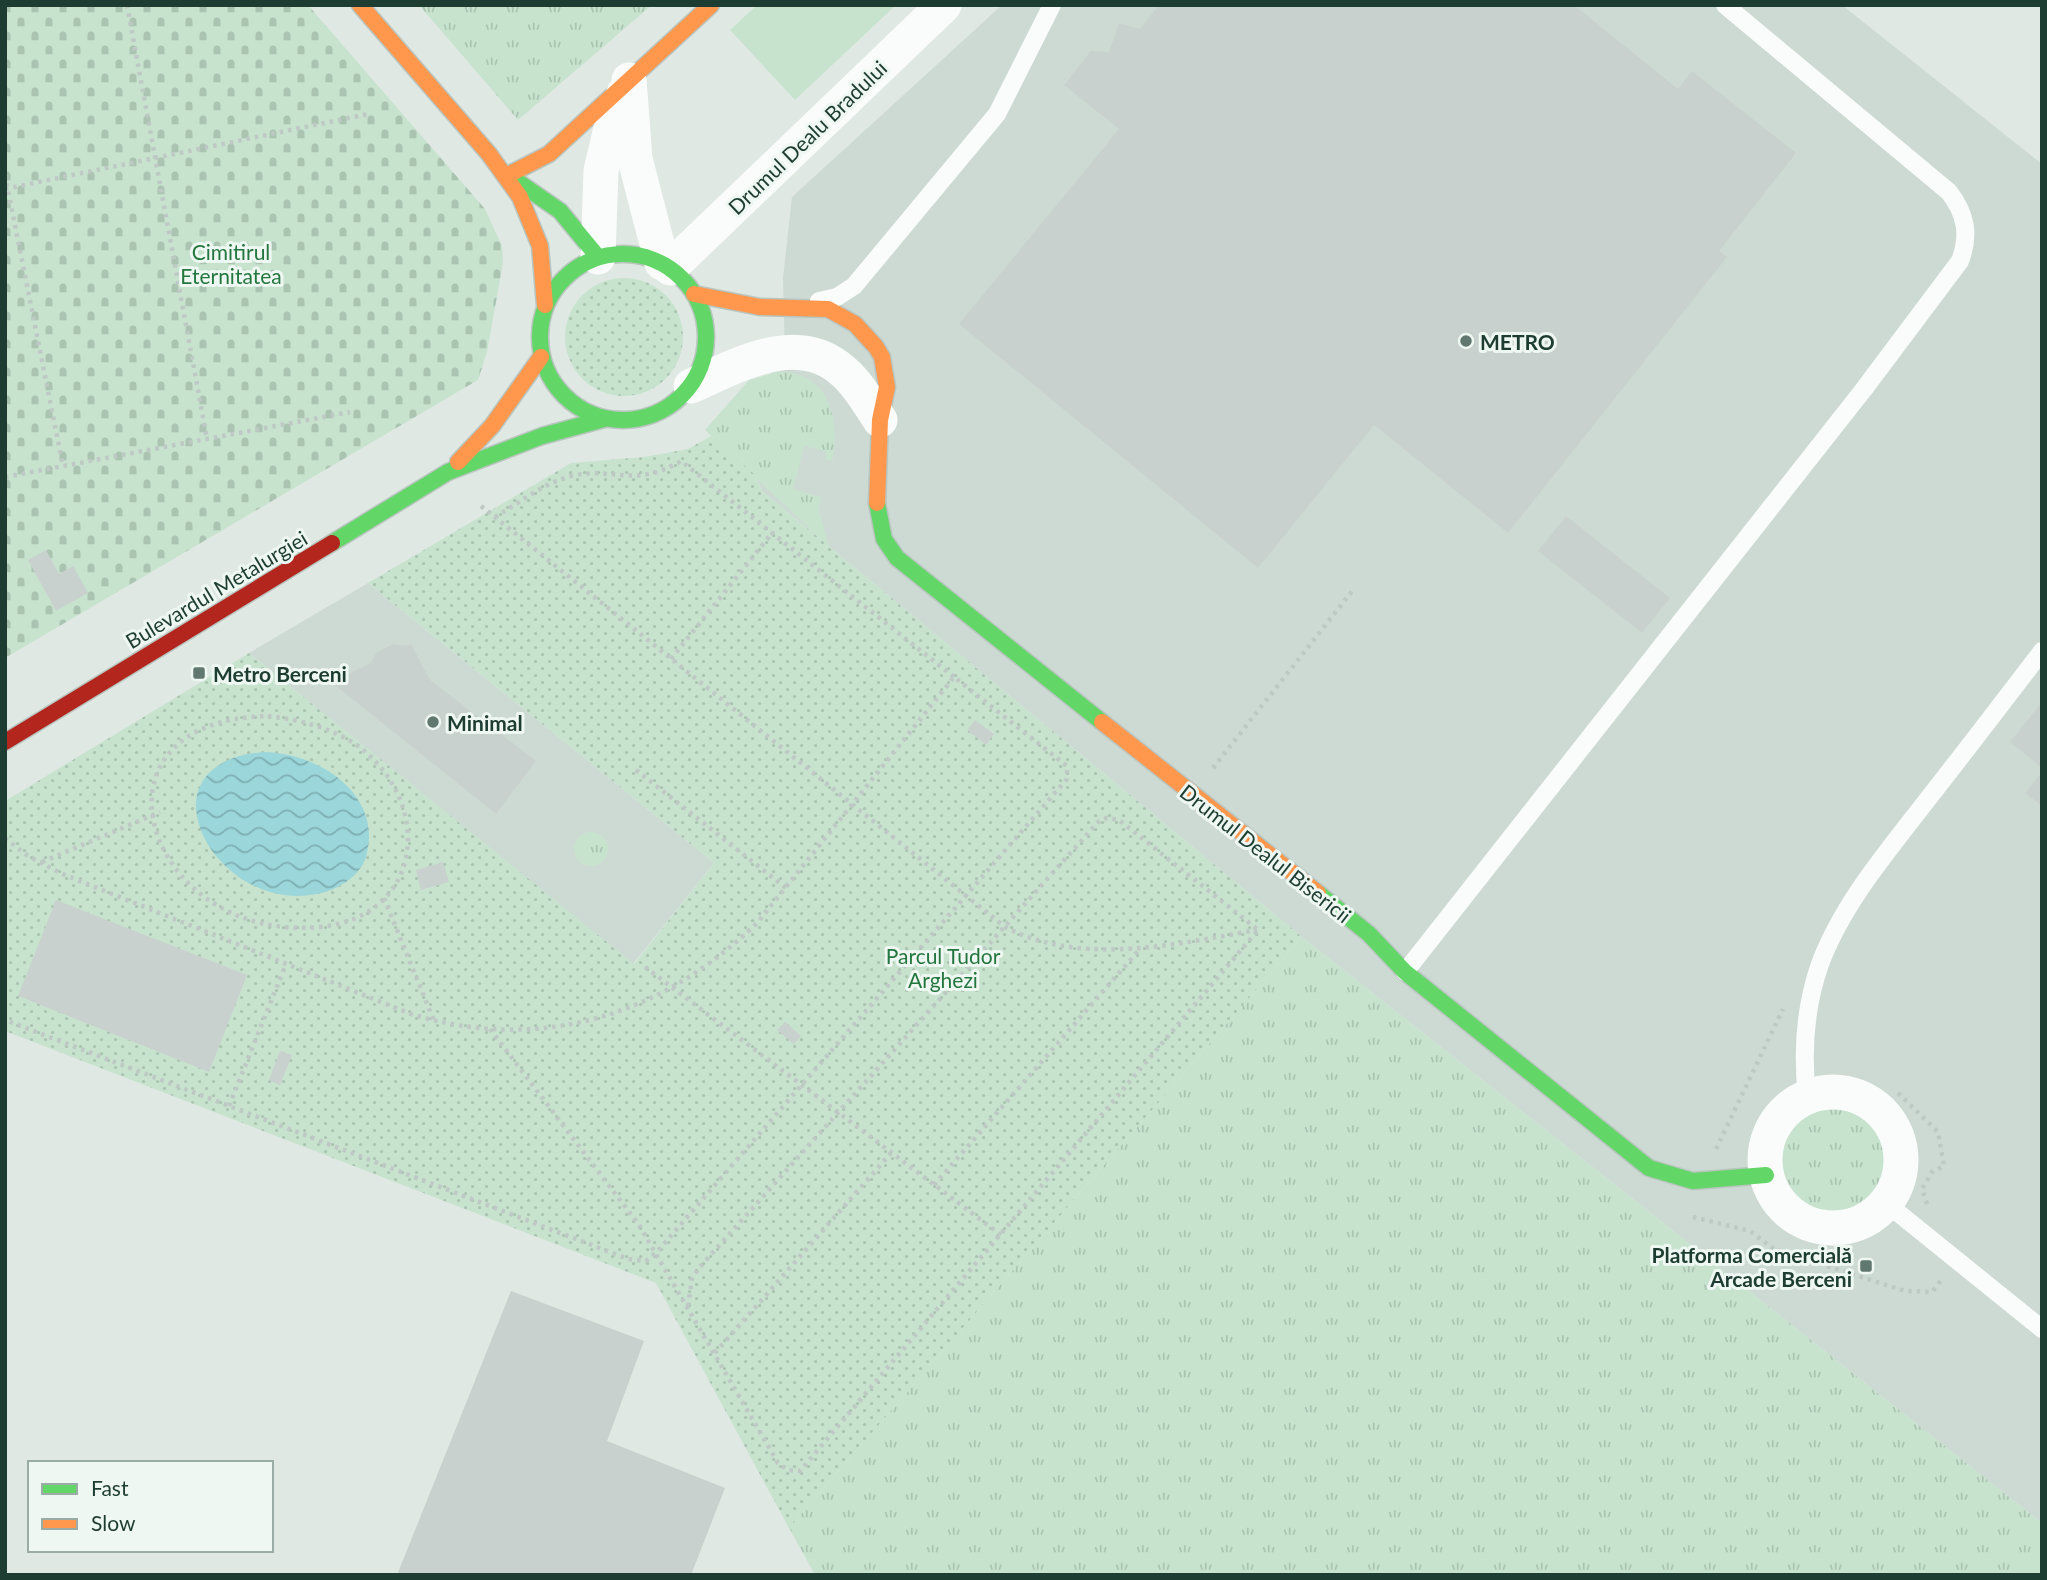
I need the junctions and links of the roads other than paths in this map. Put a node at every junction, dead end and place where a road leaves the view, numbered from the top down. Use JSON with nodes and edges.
{"nodes":[{"id":1,"x":360,"y":5,"type":"edge"},
{"id":2,"x":711,"y":5,"type":"edge"},
{"id":3,"x":944,"y":5,"type":"edge"},
{"id":4,"x":1052,"y":5,"type":"edge"},
{"id":5,"x":1726,"y":5,"type":"edge"},
{"id":6,"x":629,"y":80,"type":"junction"},
{"id":7,"x":508,"y":175,"type":"junction"},
{"id":8,"x":598,"y":257,"type":"junction"},
{"id":9,"x":666,"y":266,"type":"junction"},
{"id":10,"x":694,"y":294,"type":"junction"},
{"id":11,"x":545,"y":305,"type":"junction"},
{"id":12,"x":798,"y":306,"type":"junction"},
{"id":13,"x":541,"y":357,"type":"junction"},
{"id":14,"x":691,"y":386,"type":"junction"},
{"id":15,"x":604,"y":419,"type":"junction"},
{"id":16,"x":880,"y":420,"type":"junction"},
{"id":17,"x":448,"y":472,"type":"junction"},
{"id":18,"x":2042,"y":651,"type":"edge"},
{"id":19,"x":5,"y":742,"type":"edge"},
{"id":20,"x":1405,"y":972,"type":"junction"},
{"id":21,"x":1807,"y":1096,"type":"junction"},
{"id":22,"x":1766,"y":1175,"type":"junction"},
{"id":23,"x":1886,"y":1203,"type":"junction"},
{"id":24,"x":2042,"y":1329,"type":"edge"}],
"edges":[{"from":1,"to":7,"type":"main road"},
{"from":2,"to":6,"type":"main road"},
{"from":3,"to":9,"type":"street","name":"Drumul Dealu Bradului"},
{"from":4,"to":12,"type":"lane"},
{"from":5,"to":20,"type":"lane"},
{"from":6,"to":7,"type":"main road"},
{"from":6,"to":8,"type":"street"},
{"from":6,"to":9,"type":"street"},
{"from":7,"to":8,"type":"main road"},
{"from":7,"to":11,"type":"main road"},
{"from":8,"to":9,"type":"main road"},
{"from":8,"to":11,"type":"main road"},
{"from":9,"to":10,"type":"main road"},
{"from":10,"to":12,"type":"main road","name":"Drumul Dealul Bisericii"},
{"from":10,"to":14,"type":"main road"},
{"from":11,"to":13,"type":"main road"},
{"from":12,"to":16,"type":"main road","name":"Drumul Dealul Bisericii"},
{"from":13,"to":15,"type":"main road"},
{"from":13,"to":17,"type":"main road","name":"Bulevardul Metalurgiei"},
{"from":14,"to":15,"type":"main road"},
{"from":14,"to":16,"type":"street"},
{"from":15,"to":17,"type":"main road","name":"Bulevardul Metalurgiei"},
{"from":16,"to":20,"type":"main road","name":"Drumul Dealul Bisericii"},
{"from":17,"to":19,"type":"main road","name":"Bulevardul Metalurgiei"},
{"from":18,"to":21,"type":"lane"},
{"from":20,"to":22,"type":"main road","name":"Drumul Dealul Bisericii"},
{"from":21,"to":22,"type":"street"},
{"from":21,"to":23,"type":"street"},
{"from":22,"to":23,"type":"street"},
{"from":23,"to":24,"type":"lane"}]}
